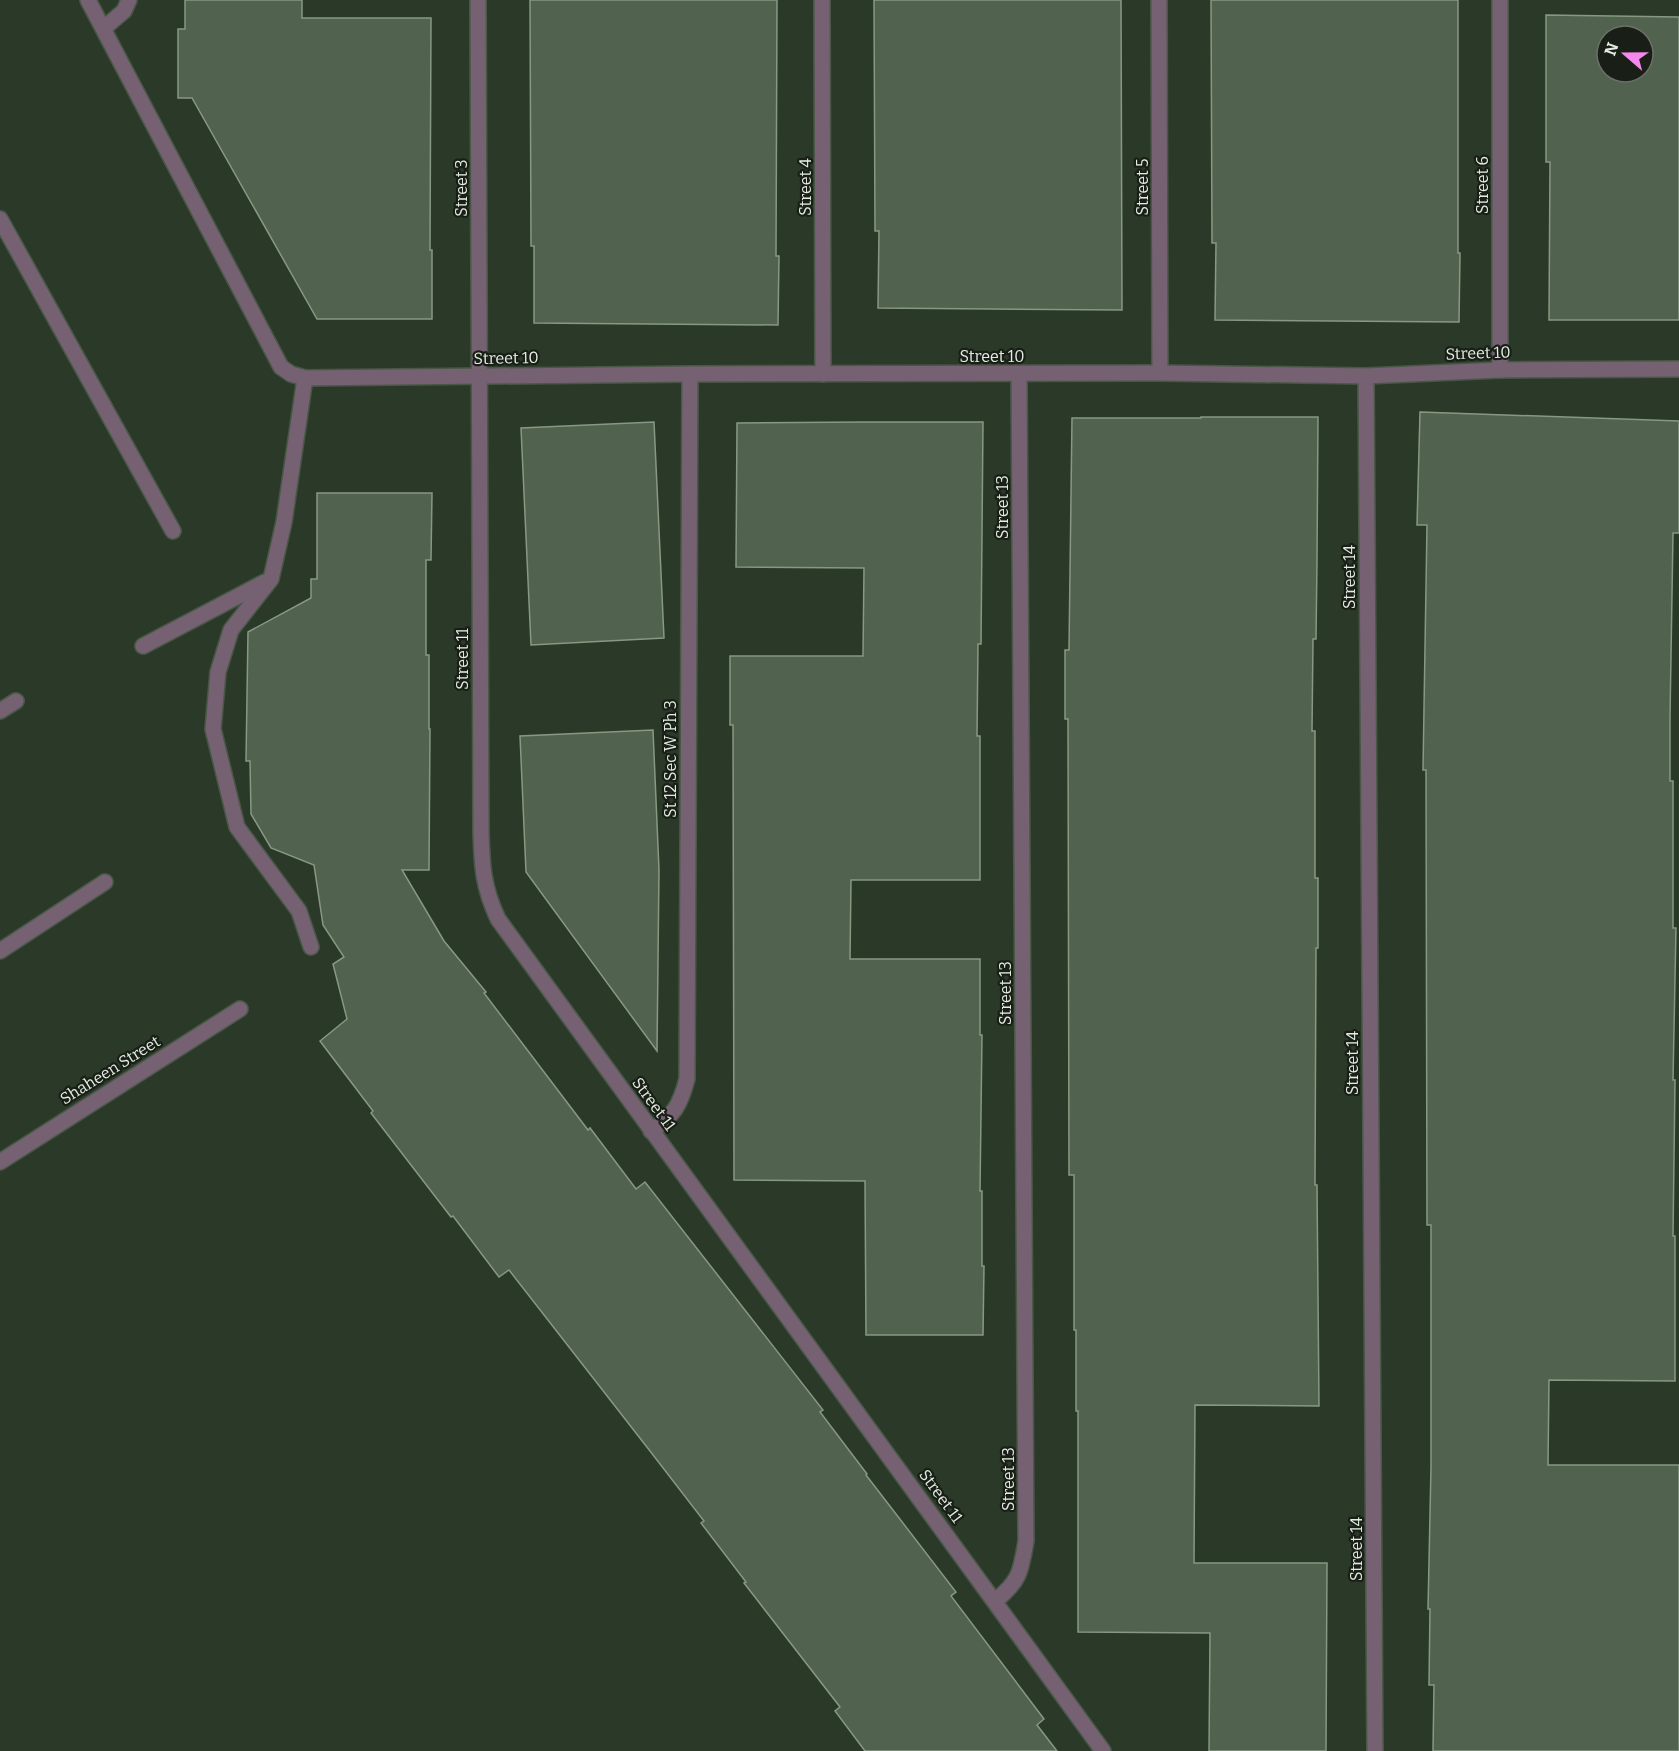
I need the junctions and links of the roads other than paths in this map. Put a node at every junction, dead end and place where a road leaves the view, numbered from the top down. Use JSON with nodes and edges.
{"nodes":[{"id":1,"x":88,"y":0,"type":"edge"},
{"id":2,"x":129,"y":0,"type":"edge"},
{"id":3,"x":478,"y":0,"type":"edge"},
{"id":4,"x":822,"y":0,"type":"edge"},
{"id":5,"x":1159,"y":0,"type":"edge"},
{"id":6,"x":1500,"y":0,"type":"edge"},
{"id":7,"x":104,"y":28,"type":"junction"},
{"id":8,"x":0,"y":219,"type":"edge"},
{"id":9,"x":1679,"y":369,"type":"edge"},
{"id":10,"x":1500,"y":370,"type":"junction"},
{"id":11,"x":1160,"y":373,"type":"junction"},
{"id":12,"x":690,"y":374,"type":"junction"},
{"id":13,"x":823,"y":374,"type":"junction"},
{"id":14,"x":1019,"y":374,"type":"junction"},
{"id":15,"x":1366,"y":375,"type":"junction"},
{"id":16,"x":480,"y":376,"type":"junction"},
{"id":17,"x":305,"y":378,"type":"junction"},
{"id":18,"x":173,"y":531,"type":"dead end"},
{"id":19,"x":271,"y":579,"type":"junction"},
{"id":20,"x":143,"y":646,"type":"dead end"},
{"id":21,"x":16,"y":701,"type":"dead end"},
{"id":22,"x":0,"y":711,"type":"edge"},
{"id":23,"x":105,"y":882,"type":"dead end"},
{"id":24,"x":311,"y":946,"type":"dead end"},
{"id":25,"x":0,"y":951,"type":"edge"},
{"id":26,"x":240,"y":1009,"type":"dead end"},
{"id":27,"x":651,"y":1131,"type":"junction"},
{"id":28,"x":0,"y":1162,"type":"edge"},
{"id":29,"x":995,"y":1601,"type":"junction"},
{"id":30,"x":1103,"y":1751,"type":"edge"},
{"id":31,"x":1375,"y":1751,"type":"edge"}],
"edges":[{"from":1,"to":7,"type":"street"},
{"from":2,"to":7,"type":"street"},
{"from":3,"to":16,"type":"street","name":"Street 3"},
{"from":4,"to":13,"type":"street","name":"Street 4"},
{"from":5,"to":11,"type":"street","name":"Street 5"},
{"from":6,"to":10,"type":"street","name":"Street 6"},
{"from":7,"to":17,"type":"street"},
{"from":8,"to":18,"type":"street"},
{"from":9,"to":10,"type":"street","name":"Street 10"},
{"from":10,"to":15,"type":"street","name":"Street 10"},
{"from":11,"to":14,"type":"street","name":"Street 10"},
{"from":11,"to":15,"type":"street","name":"Street 10"},
{"from":12,"to":13,"type":"street","name":"Street 10"},
{"from":12,"to":16,"type":"street","name":"Street 10"},
{"from":12,"to":27,"type":"street","name":"St 12 Sec W Ph 3"},
{"from":13,"to":14,"type":"street","name":"Street 10"},
{"from":14,"to":29,"type":"street","name":"Street 13"},
{"from":15,"to":31,"type":"street","name":"Street 14"},
{"from":16,"to":17,"type":"street","name":"Street 10"},
{"from":16,"to":27,"type":"street","name":"Street 11"},
{"from":17,"to":19,"type":"street"},
{"from":19,"to":20,"type":"street"},
{"from":19,"to":24,"type":"street"},
{"from":21,"to":22,"type":"street"},
{"from":23,"to":25,"type":"street"},
{"from":26,"to":28,"type":"street","name":"Shaheen Street"},
{"from":27,"to":29,"type":"street","name":"Street 11"},
{"from":29,"to":30,"type":"street","name":"Street 11"}]}
